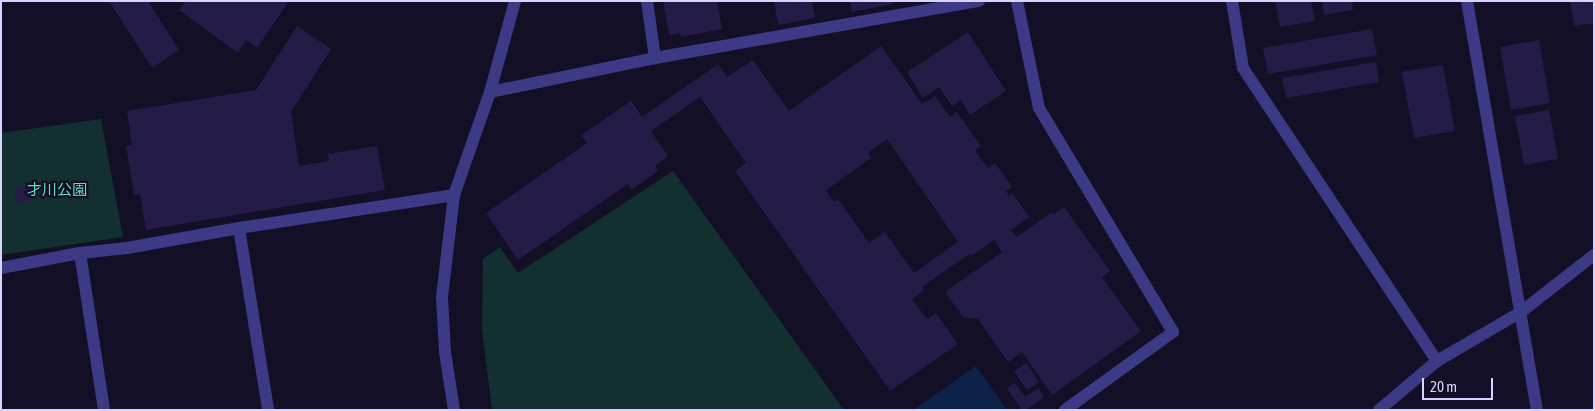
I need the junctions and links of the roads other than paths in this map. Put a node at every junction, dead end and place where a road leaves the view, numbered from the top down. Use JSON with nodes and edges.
{"nodes":[{"id":1,"x":515,"y":1,"type":"edge"},
{"id":2,"x":647,"y":1,"type":"edge"},
{"id":3,"x":979,"y":1,"type":"edge"},
{"id":4,"x":1017,"y":1,"type":"edge"},
{"id":5,"x":1232,"y":1,"type":"edge"},
{"id":6,"x":1467,"y":1,"type":"edge"},
{"id":7,"x":916,"y":7,"type":"edge"},
{"id":8,"x":655,"y":58,"type":"junction"},
{"id":9,"x":490,"y":92,"type":"junction"},
{"id":10,"x":454,"y":195,"type":"junction"},
{"id":11,"x":239,"y":228,"type":"junction"},
{"id":12,"x":80,"y":253,"type":"junction"},
{"id":13,"x":1594,"y":255,"type":"edge"},
{"id":14,"x":1,"y":268,"type":"edge"},
{"id":15,"x":1521,"y":312,"type":"junction"},
{"id":16,"x":1437,"y":361,"type":"junction"},
{"id":17,"x":104,"y":410,"type":"edge"},
{"id":18,"x":268,"y":410,"type":"edge"},
{"id":19,"x":454,"y":410,"type":"edge"},
{"id":20,"x":1065,"y":410,"type":"edge"},
{"id":21,"x":1379,"y":410,"type":"edge"},
{"id":22,"x":1538,"y":410,"type":"edge"}],
"edges":[{"from":1,"to":9,"type":"street"},
{"from":2,"to":8,"type":"street"},
{"from":3,"to":7,"type":"street"},
{"from":4,"to":20,"type":"street"},
{"from":5,"to":16,"type":"street"},
{"from":6,"to":15,"type":"street"},
{"from":7,"to":8,"type":"street"},
{"from":8,"to":9,"type":"street"},
{"from":9,"to":10,"type":"street"},
{"from":10,"to":11,"type":"street"},
{"from":10,"to":19,"type":"street"},
{"from":11,"to":12,"type":"street"},
{"from":11,"to":18,"type":"street"},
{"from":12,"to":14,"type":"street"},
{"from":12,"to":17,"type":"street"},
{"from":13,"to":15,"type":"street"},
{"from":15,"to":16,"type":"street"},
{"from":15,"to":22,"type":"street"},
{"from":16,"to":21,"type":"street"}]}
